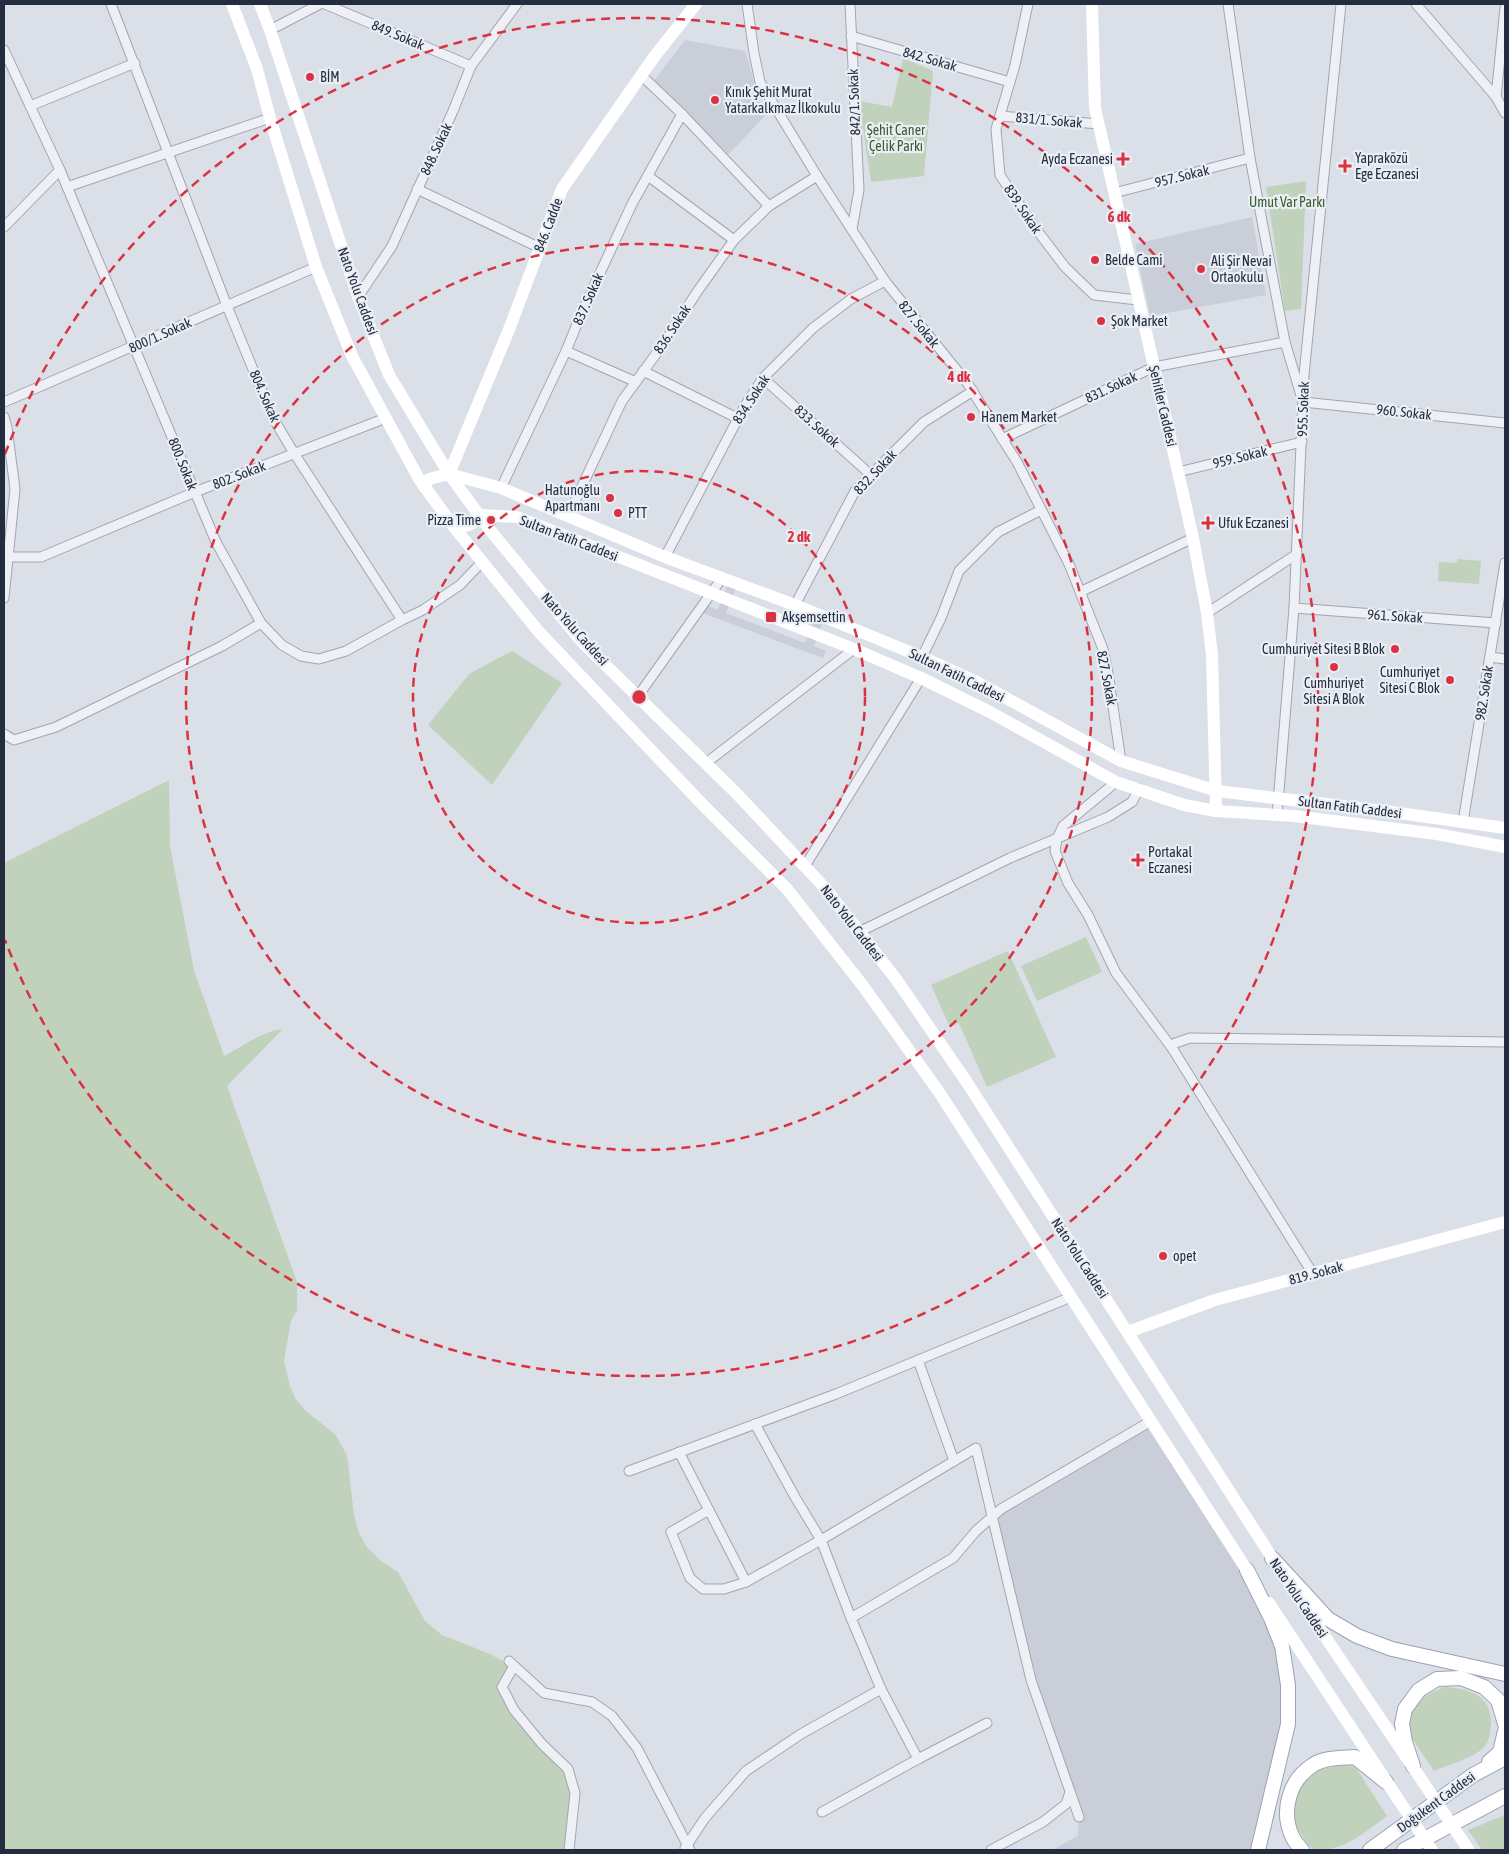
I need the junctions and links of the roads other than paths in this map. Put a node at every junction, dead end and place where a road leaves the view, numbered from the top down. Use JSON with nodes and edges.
{"nodes":[{"id":1,"x":112,"y":4,"type":"edge"},
{"id":2,"x":232,"y":4,"type":"edge"},
{"id":3,"x":260,"y":4,"type":"edge"},
{"id":4,"x":320,"y":4,"type":"edge"},
{"id":5,"x":325,"y":4,"type":"edge"},
{"id":6,"x":517,"y":4,"type":"edge"},
{"id":7,"x":696,"y":4,"type":"edge"},
{"id":8,"x":747,"y":4,"type":"edge"},
{"id":9,"x":850,"y":4,"type":"edge"},
{"id":10,"x":1028,"y":4,"type":"edge"},
{"id":11,"x":1092,"y":4,"type":"edge"},
{"id":12,"x":1228,"y":4,"type":"edge"},
{"id":13,"x":1341,"y":4,"type":"edge"},
{"id":14,"x":1416,"y":4,"type":"edge"},
{"id":15,"x":1429,"y":4,"type":"edge"},
{"id":16,"x":1505,"y":8,"type":"edge"},
{"id":17,"x":1427,"y":14,"type":"junction"},
{"id":18,"x":270,"y":30,"type":"junction"},
{"id":19,"x":851,"y":36,"type":"junction"},
{"id":20,"x":5,"y":55,"type":"edge"},
{"id":21,"x":135,"y":63,"type":"junction"},
{"id":22,"x":471,"y":66,"type":"junction"},
{"id":23,"x":641,"y":76,"type":"junction"},
{"id":24,"x":1010,"y":82,"type":"junction"},
{"id":25,"x":1496,"y":97,"type":"junction"},
{"id":26,"x":30,"y":106,"type":"junction"},
{"id":27,"x":1505,"y":113,"type":"edge"},
{"id":28,"x":682,"y":114,"type":"junction"},
{"id":29,"x":1000,"y":116,"type":"junction"},
{"id":30,"x":270,"y":118,"type":"junction"},
{"id":31,"x":1099,"y":124,"type":"junction"},
{"id":32,"x":169,"y":152,"type":"junction"},
{"id":33,"x":1250,"y":158,"type":"junction"},
{"id":34,"x":60,"y":170,"type":"junction"},
{"id":35,"x":648,"y":176,"type":"junction"},
{"id":36,"x":817,"y":176,"type":"junction"},
{"id":37,"x":67,"y":187,"type":"junction"},
{"id":38,"x":417,"y":189,"type":"junction"},
{"id":39,"x":1114,"y":193,"type":"junction"},
{"id":40,"x":769,"y":206,"type":"junction"},
{"id":41,"x":4,"y":226,"type":"edge"},
{"id":42,"x":852,"y":229,"type":"junction"},
{"id":43,"x":734,"y":240,"type":"junction"},
{"id":44,"x":540,"y":248,"type":"junction"},
{"id":45,"x":316,"y":267,"type":"junction"},
{"id":46,"x":885,"y":280,"type":"junction"},
{"id":47,"x":358,"y":297,"type":"junction"},
{"id":48,"x":1138,"y":300,"type":"junction"},
{"id":49,"x":227,"y":306,"type":"junction"},
{"id":50,"x":1285,"y":342,"type":"junction"},
{"id":51,"x":136,"y":346,"type":"junction"},
{"id":52,"x":566,"y":351,"type":"junction"},
{"id":53,"x":1154,"y":367,"type":"junction"},
{"id":54,"x":643,"y":371,"type":"junction"},
{"id":55,"x":763,"y":378,"type":"junction"},
{"id":56,"x":636,"y":382,"type":"junction"},
{"id":57,"x":973,"y":391,"type":"junction"},
{"id":58,"x":4,"y":402,"type":"edge"},
{"id":59,"x":1303,"y":402,"type":"junction"},
{"id":60,"x":4,"y":417,"type":"edge"},
{"id":61,"x":386,"y":418,"type":"junction"},
{"id":62,"x":737,"y":418,"type":"junction"},
{"id":63,"x":1505,"y":423,"type":"edge"},
{"id":64,"x":1002,"y":439,"type":"junction"},
{"id":65,"x":1302,"y":442,"type":"junction"},
{"id":66,"x":294,"y":453,"type":"junction"},
{"id":67,"x":1178,"y":472,"type":"junction"},
{"id":68,"x":449,"y":474,"type":"junction"},
{"id":69,"x":871,"y":475,"type":"junction"},
{"id":70,"x":424,"y":487,"type":"junction"},
{"id":71,"x":501,"y":488,"type":"junction"},
{"id":72,"x":195,"y":492,"type":"junction"},
{"id":73,"x":1041,"y":510,"type":"junction"},
{"id":74,"x":479,"y":515,"type":"junction"},
{"id":75,"x":568,"y":516,"type":"junction"},
{"id":76,"x":454,"y":527,"type":"junction"},
{"id":77,"x":1194,"y":538,"type":"junction"},
{"id":78,"x":1297,"y":554,"type":"junction"},
{"id":79,"x":8,"y":557,"type":"junction"},
{"id":80,"x":665,"y":557,"type":"junction"},
{"id":81,"x":482,"y":562,"type":"junction"},
{"id":82,"x":1505,"y":563,"type":"edge"},
{"id":83,"x":722,"y":578,"type":"junction"},
{"id":84,"x":1080,"y":592,"type":"junction"},
{"id":85,"x":711,"y":594,"type":"junction"},
{"id":86,"x":4,"y":598,"type":"edge"},
{"id":87,"x":795,"y":605,"type":"junction"},
{"id":88,"x":1294,"y":608,"type":"junction"},
{"id":89,"x":1207,"y":614,"type":"junction"},
{"id":90,"x":402,"y":620,"type":"junction"},
{"id":91,"x":261,"y":622,"type":"junction"},
{"id":92,"x":1496,"y":623,"type":"junction"},
{"id":93,"x":854,"y":649,"type":"junction"},
{"id":94,"x":922,"y":657,"type":"junction"},
{"id":95,"x":1490,"y":657,"type":"junction"},
{"id":96,"x":1505,"y":659,"type":"edge"},
{"id":97,"x":921,"y":678,"type":"junction"},
{"id":98,"x":638,"y":696,"type":"junction"},
{"id":99,"x":4,"y":734,"type":"edge"},
{"id":100,"x":1121,"y":761,"type":"junction"},
{"id":101,"x":706,"y":764,"type":"junction"},
{"id":102,"x":1116,"y":782,"type":"junction"},
{"id":103,"x":1139,"y":789,"type":"junction"},
{"id":104,"x":1217,"y":792,"type":"junction"},
{"id":105,"x":1280,"y":798,"type":"junction"},
{"id":106,"x":1216,"y":811,"type":"junction"},
{"id":107,"x":1277,"y":815,"type":"junction"},
{"id":108,"x":1464,"y":822,"type":"junction"},
{"id":109,"x":1505,"y":828,"type":"edge"},
{"id":110,"x":1057,"y":839,"type":"junction"},
{"id":111,"x":1505,"y":847,"type":"edge"},
{"id":112,"x":805,"y":866,"type":"junction"},
{"id":113,"x":859,"y":932,"type":"junction"},
{"id":114,"x":1505,"y":1042,"type":"edge"},
{"id":115,"x":1170,"y":1045,"type":"junction"},
{"id":116,"x":1505,"y":1222,"type":"edge"},
{"id":117,"x":1313,"y":1274,"type":"junction"},
{"id":118,"x":1071,"y":1297,"type":"junction"},
{"id":119,"x":1128,"y":1332,"type":"junction"},
{"id":120,"x":918,"y":1360,"type":"junction"},
{"id":121,"x":1151,"y":1421,"type":"junction"},
{"id":122,"x":756,"y":1424,"type":"junction"},
{"id":123,"x":679,"y":1452,"type":"junction"},
{"id":124,"x":954,"y":1461,"type":"junction"},
{"id":125,"x":628,"y":1471,"type":"dead end"},
{"id":126,"x":709,"y":1510,"type":"junction"},
{"id":127,"x":993,"y":1515,"type":"junction"},
{"id":128,"x":821,"y":1540,"type":"junction"},
{"id":129,"x":1272,"y":1558,"type":"junction"},
{"id":130,"x":1247,"y":1570,"type":"junction"},
{"id":131,"x":746,"y":1582,"type":"junction"},
{"id":132,"x":851,"y":1618,"type":"junction"},
{"id":133,"x":1505,"y":1674,"type":"edge"},
{"id":134,"x":881,"y":1689,"type":"junction"},
{"id":135,"x":987,"y":1723,"type":"dead end"},
{"id":136,"x":1505,"y":1724,"type":"edge"},
{"id":137,"x":1505,"y":1731,"type":"edge"},
{"id":138,"x":1505,"y":1758,"type":"edge"},
{"id":139,"x":918,"y":1759,"type":"junction"},
{"id":140,"x":1413,"y":1766,"type":"junction"},
{"id":141,"x":1473,"y":1774,"type":"junction"},
{"id":142,"x":1386,"y":1782,"type":"junction"},
{"id":143,"x":1070,"y":1792,"type":"junction"},
{"id":144,"x":1505,"y":1796,"type":"edge"},
{"id":145,"x":1505,"y":1802,"type":"edge"},
{"id":146,"x":1489,"y":1806,"type":"junction"},
{"id":147,"x":822,"y":1812,"type":"dead end"},
{"id":148,"x":1079,"y":1817,"type":"dead end"},
{"id":149,"x":687,"y":1849,"type":"edge"},
{"id":150,"x":570,"y":1850,"type":"edge"},
{"id":151,"x":991,"y":1850,"type":"edge"},
{"id":152,"x":1258,"y":1850,"type":"edge"},
{"id":153,"x":1302,"y":1850,"type":"edge"},
{"id":154,"x":1370,"y":1850,"type":"edge"},
{"id":155,"x":1404,"y":1850,"type":"edge"},
{"id":156,"x":1432,"y":1850,"type":"edge"},
{"id":157,"x":1468,"y":1850,"type":"edge"}],
"edges":[{"from":1,"to":21,"type":"street","name":"804. Sokak"},
{"from":2,"to":30,"type":"main road","name":"Nato Yolu Caddesi"},
{"from":3,"to":18,"type":"main road","name":"Nato Yolu Caddesi"},
{"from":4,"to":18,"type":"street"},
{"from":5,"to":22,"type":"street","name":"849. Sokak"},
{"from":6,"to":22,"type":"street","name":"848. Sokak"},
{"from":7,"to":23,"type":"main road","name":"846. Cadde"},
{"from":8,"to":36,"type":"street","name":"827. Sokak"},
{"from":9,"to":19,"type":"street","name":"842/1. Sokak"},
{"from":10,"to":24,"type":"street","name":"839. Sokak"},
{"from":11,"to":31,"type":"main road","name":"Şehitler Caddesi"},
{"from":12,"to":33,"type":"street"},
{"from":13,"to":59,"type":"street","name":"955. Sokak"},
{"from":14,"to":17,"type":"street"},
{"from":15,"to":17,"type":"street"},
{"from":16,"to":25,"type":"street"},
{"from":17,"to":25,"type":"street"},
{"from":18,"to":47,"type":"main road","name":"Nato Yolu Caddesi"},
{"from":19,"to":24,"type":"street","name":"842. Sokak"},
{"from":19,"to":42,"type":"street","name":"842/1. Sokak"},
{"from":20,"to":26,"type":"street","name":"800. Sokak"},
{"from":21,"to":26,"type":"street"},
{"from":21,"to":32,"type":"street","name":"804. Sokak"},
{"from":22,"to":38,"type":"street","name":"848. Sokak"},
{"from":23,"to":28,"type":"street"},
{"from":23,"to":44,"type":"main road","name":"846. Cadde"},
{"from":24,"to":29,"type":"street","name":"839. Sokak"},
{"from":25,"to":27,"type":"street"},
{"from":26,"to":34,"type":"street","name":"800. Sokak"},
{"from":28,"to":35,"type":"street","name":"837. Sokak"},
{"from":28,"to":40,"type":"street"},
{"from":29,"to":31,"type":"street","name":"831/1. Sokak"},
{"from":29,"to":48,"type":"street","name":"839. Sokak"},
{"from":30,"to":32,"type":"street"},
{"from":30,"to":45,"type":"main road","name":"Nato Yolu Caddesi"},
{"from":31,"to":39,"type":"main road","name":"Şehitler Caddesi"},
{"from":32,"to":37,"type":"street"},
{"from":32,"to":49,"type":"street","name":"804. Sokak"},
{"from":33,"to":39,"type":"street","name":"957. Sokak"},
{"from":33,"to":50,"type":"street"},
{"from":34,"to":37,"type":"street","name":"800. Sokak"},
{"from":34,"to":41,"type":"street"},
{"from":35,"to":43,"type":"street"},
{"from":35,"to":52,"type":"street","name":"837. Sokak"},
{"from":36,"to":40,"type":"street","name":"836. Sokak"},
{"from":36,"to":42,"type":"street","name":"827. Sokak"},
{"from":37,"to":51,"type":"street","name":"800. Sokak"},
{"from":38,"to":44,"type":"street"},
{"from":38,"to":47,"type":"street","name":"848. Sokak"},
{"from":39,"to":48,"type":"main road","name":"Şehitler Caddesi"},
{"from":40,"to":43,"type":"street","name":"836. Sokak"},
{"from":42,"to":46,"type":"street","name":"827. Sokak"},
{"from":43,"to":54,"type":"street","name":"836. Sokak"},
{"from":44,"to":68,"type":"main road","name":"846. Cadde"},
{"from":45,"to":49,"type":"street","name":"800/1. Sokak"},
{"from":45,"to":61,"type":"main road","name":"Nato Yolu Caddesi"},
{"from":46,"to":55,"type":"street","name":"834. Sokak"},
{"from":46,"to":57,"type":"street","name":"827. Sokak"},
{"from":47,"to":68,"type":"main road","name":"Nato Yolu Caddesi"},
{"from":48,"to":53,"type":"main road","name":"Şehitler Caddesi"},
{"from":49,"to":51,"type":"street","name":"800/1. Sokak"},
{"from":49,"to":66,"type":"street","name":"804. Sokak"},
{"from":50,"to":53,"type":"street","name":"831. Sokak"},
{"from":50,"to":59,"type":"street"},
{"from":51,"to":58,"type":"street","name":"800/1. Sokak"},
{"from":51,"to":72,"type":"street","name":"800. Sokak"},
{"from":52,"to":56,"type":"street"},
{"from":52,"to":71,"type":"street","name":"837. Sokak"},
{"from":53,"to":64,"type":"street","name":"831. Sokak"},
{"from":53,"to":67,"type":"main road","name":"Şehitler Caddesi"},
{"from":54,"to":56,"type":"street","name":"836. Sokak"},
{"from":54,"to":62,"type":"street"},
{"from":55,"to":62,"type":"street","name":"834. Sokak"},
{"from":55,"to":69,"type":"street","name":"833. Sokok"},
{"from":56,"to":75,"type":"street","name":"836. Sokak"},
{"from":57,"to":64,"type":"street","name":"827. Sokak"},
{"from":57,"to":69,"type":"street","name":"832. Sokak"},
{"from":59,"to":63,"type":"street","name":"960. Sokak"},
{"from":59,"to":65,"type":"street","name":"955. Sokak"},
{"from":60,"to":79,"type":"street"},
{"from":61,"to":66,"type":"street","name":"802. Sokak"},
{"from":61,"to":70,"type":"main road","name":"Nato Yolu Caddesi"},
{"from":62,"to":80,"type":"street","name":"834. Sokak"},
{"from":64,"to":73,"type":"street","name":"827. Sokak"},
{"from":65,"to":67,"type":"street","name":"959. Sokak"},
{"from":65,"to":78,"type":"street","name":"955. Sokak"},
{"from":66,"to":72,"type":"street","name":"802. Sokak"},
{"from":66,"to":90,"type":"street","name":"804. Sokak"},
{"from":67,"to":77,"type":"main road","name":"Şehitler Caddesi"},
{"from":68,"to":70,"type":"main road"},
{"from":68,"to":71,"type":"main road","name":"Sultan Fatih Caddesi"},
{"from":68,"to":74,"type":"main road","name":"Nato Yolu Caddesi"},
{"from":69,"to":87,"type":"street","name":"832. Sokak"},
{"from":70,"to":76,"type":"main road","name":"Nato Yolu Caddesi"},
{"from":71,"to":75,"type":"main road","name":"Sultan Fatih Caddesi"},
{"from":72,"to":79,"type":"street","name":"802. Sokak"},
{"from":72,"to":91,"type":"street","name":"800. Sokak"},
{"from":73,"to":84,"type":"street","name":"827. Sokak"},
{"from":73,"to":94,"type":"street"},
{"from":74,"to":76,"type":"main road"},
{"from":74,"to":85,"type":"main road","name":"Sultan Fatih Caddesi"},
{"from":74,"to":98,"type":"main road","name":"Nato Yolu Caddesi"},
{"from":75,"to":80,"type":"main road","name":"Sultan Fatih Caddesi"},
{"from":76,"to":81,"type":"main road","name":"Nato Yolu Caddesi"},
{"from":77,"to":84,"type":"street"},
{"from":77,"to":89,"type":"main road","name":"Şehitler Caddesi"},
{"from":78,"to":88,"type":"street","name":"955. Sokak"},
{"from":78,"to":89,"type":"street"},
{"from":79,"to":86,"type":"street"},
{"from":80,"to":83,"type":"main road","name":"Sultan Fatih Caddesi"},
{"from":81,"to":90,"type":"street","name":"800. Sokak"},
{"from":81,"to":118,"type":"main road","name":"Nato Yolu Caddesi"},
{"from":82,"to":92,"type":"street","name":"982. Sokak"},
{"from":83,"to":85,"type":"street"},
{"from":83,"to":87,"type":"main road","name":"Sultan Fatih Caddesi"},
{"from":84,"to":100,"type":"street","name":"827. Sokak"},
{"from":85,"to":93,"type":"main road","name":"Sultan Fatih Caddesi"},
{"from":85,"to":98,"type":"street"},
{"from":87,"to":94,"type":"main road","name":"Sultan Fatih Caddesi"},
{"from":88,"to":92,"type":"street","name":"961. Sokak"},
{"from":88,"to":105,"type":"street","name":"955. Sokak"},
{"from":89,"to":104,"type":"main road","name":"Şehitler Caddesi"},
{"from":90,"to":91,"type":"street","name":"800. Sokak"},
{"from":91,"to":99,"type":"street"},
{"from":92,"to":95,"type":"street","name":"982. Sokak"},
{"from":93,"to":97,"type":"main road","name":"Sultan Fatih Caddesi"},
{"from":93,"to":101,"type":"street"},
{"from":94,"to":100,"type":"main road","name":"Sultan Fatih Caddesi"},
{"from":95,"to":96,"type":"street"},
{"from":95,"to":108,"type":"street","name":"982. Sokak"},
{"from":97,"to":102,"type":"main road","name":"Sultan Fatih Caddesi"},
{"from":97,"to":112,"type":"street"},
{"from":98,"to":101,"type":"main road","name":"Nato Yolu Caddesi"},
{"from":100,"to":104,"type":"main road","name":"Sultan Fatih Caddesi"},
{"from":101,"to":112,"type":"main road","name":"Nato Yolu Caddesi"},
{"from":102,"to":103,"type":"main road","name":"Sultan Fatih Caddesi"},
{"from":102,"to":110,"type":"street"},
{"from":103,"to":106,"type":"main road","name":"Sultan Fatih Caddesi"},
{"from":103,"to":110,"type":"street"},
{"from":104,"to":105,"type":"main road","name":"Sultan Fatih Caddesi"},
{"from":104,"to":106,"type":"main road","name":"Şehitler Caddesi"},
{"from":105,"to":107,"type":"street","name":"955. Sokak"},
{"from":105,"to":108,"type":"main road","name":"Sultan Fatih Caddesi"},
{"from":106,"to":107,"type":"main road","name":"Sultan Fatih Caddesi"},
{"from":107,"to":111,"type":"main road","name":"Sultan Fatih Caddesi"},
{"from":108,"to":109,"type":"main road","name":"Sultan Fatih Caddesi"},
{"from":110,"to":113,"type":"street"},
{"from":110,"to":115,"type":"street"},
{"from":112,"to":113,"type":"main road","name":"Nato Yolu Caddesi"},
{"from":113,"to":119,"type":"main road","name":"Nato Yolu Caddesi"},
{"from":114,"to":115,"type":"street"},
{"from":115,"to":117,"type":"street"},
{"from":116,"to":117,"type":"main road","name":"819. Sokak"},
{"from":117,"to":119,"type":"main road","name":"819. Sokak"},
{"from":118,"to":120,"type":"street"},
{"from":118,"to":121,"type":"main road","name":"Nato Yolu Caddesi"},
{"from":119,"to":129,"type":"main road","name":"Nato Yolu Caddesi"},
{"from":120,"to":122,"type":"street"},
{"from":120,"to":124,"type":"street"},
{"from":121,"to":127,"type":"street"},
{"from":121,"to":130,"type":"main road","name":"Nato Yolu Caddesi"},
{"from":122,"to":123,"type":"street"},
{"from":122,"to":128,"type":"street"},
{"from":123,"to":125,"type":"street"},
{"from":123,"to":126,"type":"street"},
{"from":124,"to":127,"type":"street"},
{"from":124,"to":128,"type":"street"},
{"from":126,"to":131,"type":"street"},
{"from":126,"to":131,"type":"street"},
{"from":127,"to":132,"type":"street"},
{"from":127,"to":143,"type":"street"},
{"from":128,"to":131,"type":"street"},
{"from":128,"to":132,"type":"street"},
{"from":129,"to":133,"type":"main road"},
{"from":129,"to":140,"type":"main road","name":"Nato Yolu Caddesi"},
{"from":130,"to":142,"type":"main road","name":"Nato Yolu Caddesi"},
{"from":130,"to":152,"type":"main road"},
{"from":132,"to":134,"type":"street"},
{"from":134,"to":139,"type":"street"},
{"from":134,"to":149,"type":"street"},
{"from":135,"to":139,"type":"street"},
{"from":136,"to":140,"type":"main road"},
{"from":137,"to":141,"type":"main road"},
{"from":138,"to":141,"type":"main road","name":"Doğukent Caddesi"},
{"from":139,"to":147,"type":"street"},
{"from":140,"to":157,"type":"main road","name":"Nato Yolu Caddesi","bridge":true},
{"from":141,"to":154,"type":"main road","name":"Doğukent Caddesi"},
{"from":142,"to":153,"type":"main road"},
{"from":142,"to":156,"type":"main road","name":"Nato Yolu Caddesi","bridge":true},
{"from":143,"to":148,"type":"street"},
{"from":143,"to":151,"type":"street"},
{"from":144,"to":146,"type":"main road","name":"Doğukent Caddesi"},
{"from":145,"to":146,"type":"main road"},
{"from":146,"to":155,"type":"main road","name":"Doğukent Caddesi"},
{"from":149,"to":150,"type":"street"}]}
